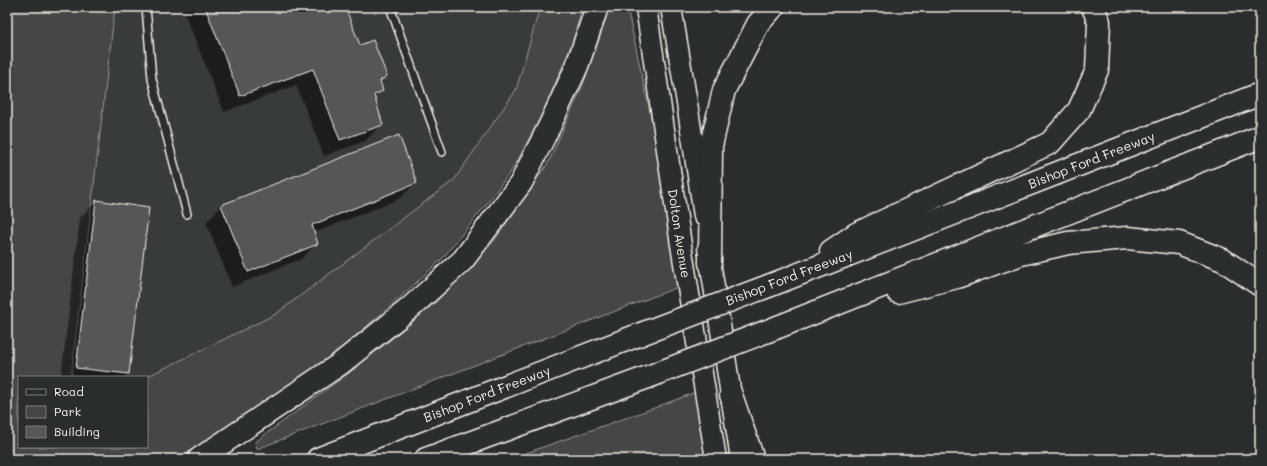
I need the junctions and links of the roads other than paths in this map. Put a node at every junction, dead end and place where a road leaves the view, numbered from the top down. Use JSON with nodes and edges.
{"nodes":[{"id":1,"x":146,"y":7,"type":"edge"},
{"id":2,"x":390,"y":7,"type":"edge"},
{"id":3,"x":597,"y":7,"type":"edge"},
{"id":4,"x":646,"y":7,"type":"edge"},
{"id":5,"x":671,"y":7,"type":"edge"},
{"id":6,"x":773,"y":7,"type":"edge"},
{"id":7,"x":1093,"y":7,"type":"edge"},
{"id":8,"x":1260,"y":94,"type":"edge"},
{"id":9,"x":1260,"y":137,"type":"edge"},
{"id":10,"x":442,"y":152,"type":"dead end"},
{"id":11,"x":187,"y":214,"type":"dead end"},
{"id":12,"x":710,"y":263,"type":"junction"},
{"id":13,"x":800,"y":273,"type":"junction"},
{"id":14,"x":1260,"y":284,"type":"edge"},
{"id":15,"x":816,"y":312,"type":"junction"},
{"id":16,"x":731,"y":395,"type":"junction"},
{"id":17,"x":199,"y":459,"type":"edge"},
{"id":18,"x":318,"y":459,"type":"edge"},
{"id":19,"x":426,"y":459,"type":"edge"},
{"id":20,"x":716,"y":459,"type":"edge"},
{"id":21,"x":741,"y":459,"type":"edge"},
{"id":22,"x":753,"y":459,"type":"edge"}],
"edges":[{"from":1,"to":11,"type":"lane"},
{"from":2,"to":10,"type":"lane"},
{"from":3,"to":17,"type":"highway"},
{"from":4,"to":20,"type":"street","name":"Dolton Avenue"},
{"from":5,"to":12,"type":"street","name":"Dolton Avenue"},
{"from":6,"to":12,"type":"highway"},
{"from":7,"to":13,"type":"highway"},
{"from":8,"to":13,"type":"highway","name":"Bishop Ford Freeway"},
{"from":9,"to":15,"type":"highway"},
{"from":12,"to":16,"type":"street","name":"Dolton Avenue"},
{"from":13,"to":18,"type":"highway","name":"Bishop Ford Freeway","bridge":true},
{"from":14,"to":15,"type":"highway"},
{"from":15,"to":19,"type":"highway","bridge":true},
{"from":16,"to":21,"type":"street","name":"Dolton Avenue"},
{"from":16,"to":22,"type":"highway"}]}
